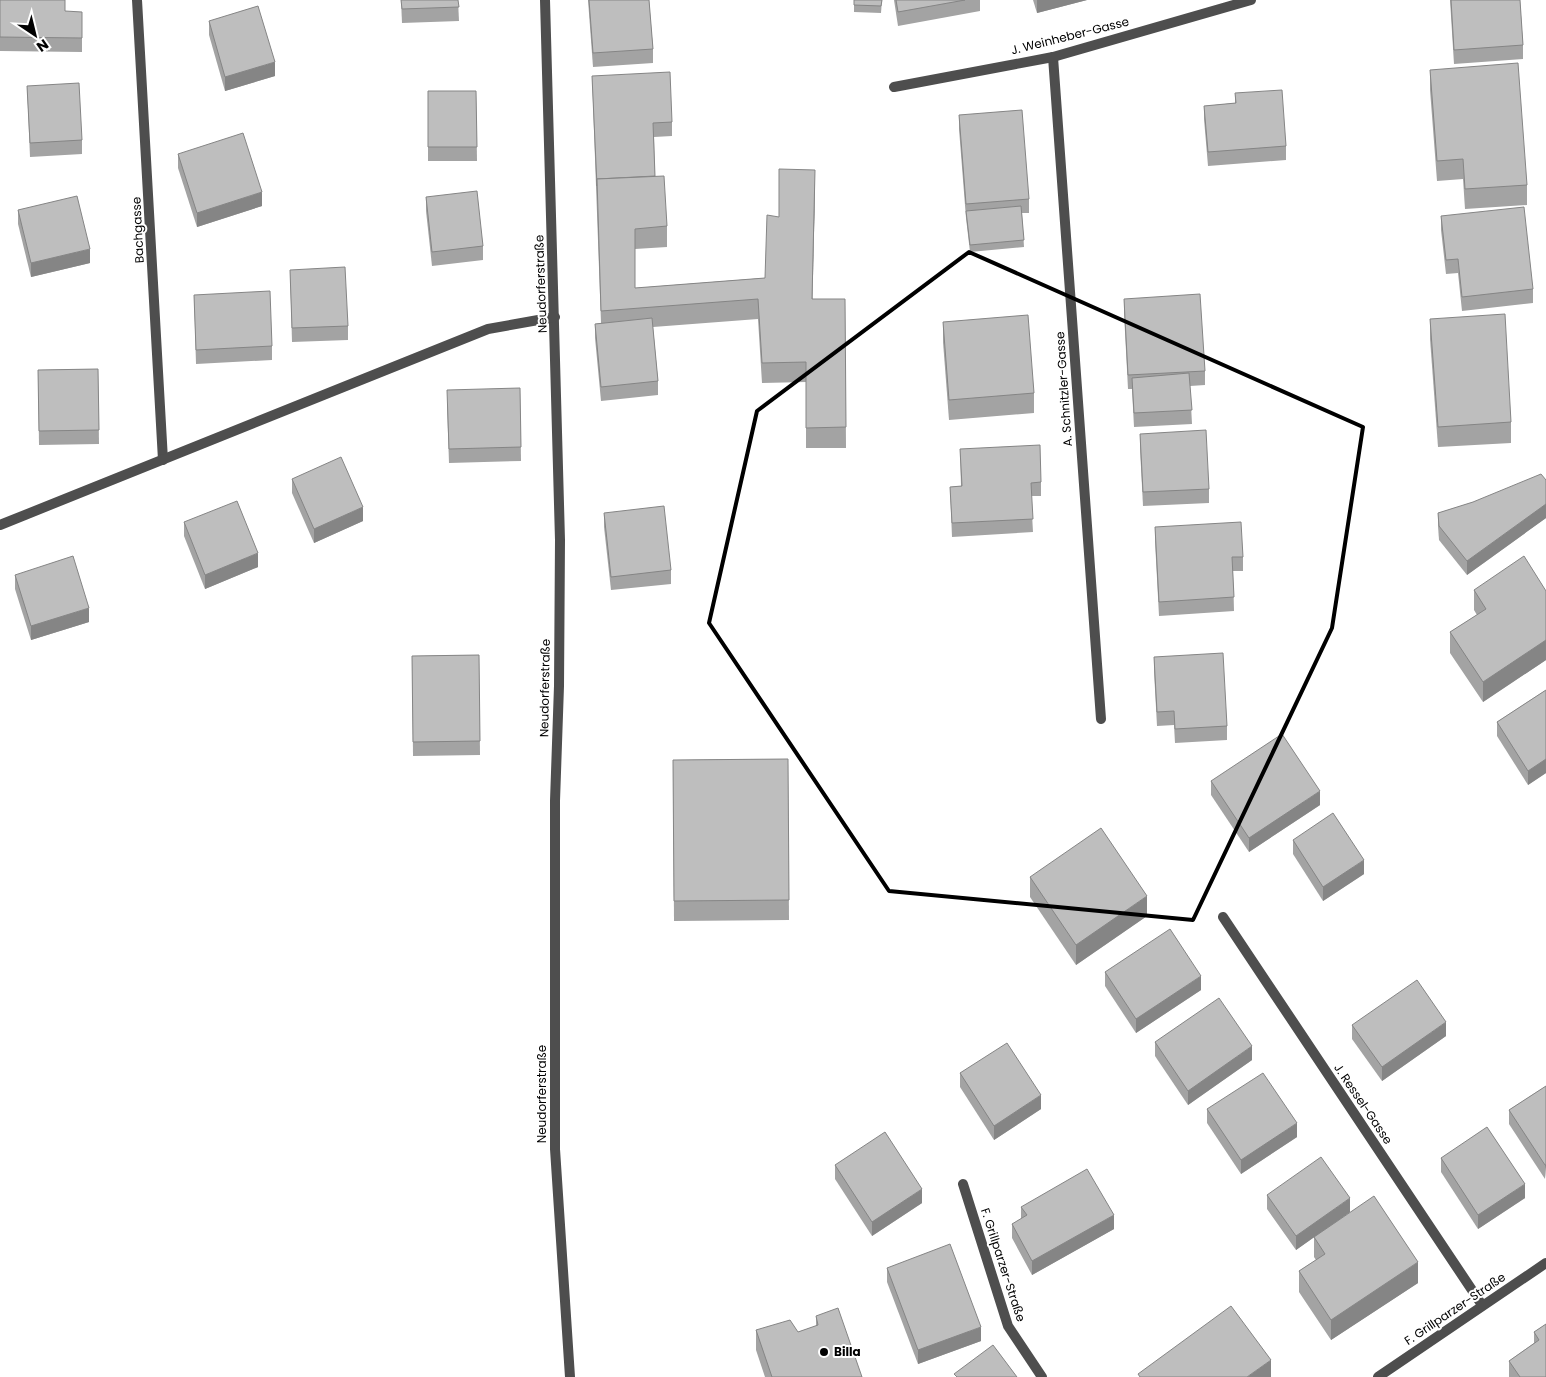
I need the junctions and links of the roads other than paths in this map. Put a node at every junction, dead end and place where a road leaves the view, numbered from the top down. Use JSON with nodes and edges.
{"nodes":[{"id":1,"x":137,"y":0,"type":"edge"},
{"id":2,"x":545,"y":0,"type":"edge"},
{"id":3,"x":1251,"y":0,"type":"edge"},
{"id":4,"x":1053,"y":56,"type":"junction"},
{"id":5,"x":894,"y":87,"type":"dead end"},
{"id":6,"x":555,"y":318,"type":"junction"},
{"id":7,"x":163,"y":460,"type":"junction"},
{"id":8,"x":0,"y":525,"type":"edge"},
{"id":9,"x":1101,"y":719,"type":"dead end"},
{"id":10,"x":1224,"y":917,"type":"dead end"},
{"id":11,"x":963,"y":1184,"type":"dead end"},
{"id":12,"x":1546,"y":1263,"type":"edge"},
{"id":13,"x":1482,"y":1305,"type":"junction"},
{"id":14,"x":570,"y":1377,"type":"edge"},
{"id":15,"x":1042,"y":1377,"type":"edge"},
{"id":16,"x":1378,"y":1377,"type":"edge"}],
"edges":[{"from":1,"to":7,"type":"street","name":"Bachgasse"},
{"from":2,"to":6,"type":"street","name":"Neudorferstraße"},
{"from":3,"to":4,"type":"street","name":"J. Weinheber-Gasse"},
{"from":4,"to":5,"type":"street","name":"J. Weinheber-Gasse"},
{"from":4,"to":9,"type":"street","name":"A. Schnitzler-Gasse"},
{"from":6,"to":7,"type":"street"},
{"from":6,"to":14,"type":"street","name":"Neudorferstraße"},
{"from":7,"to":8,"type":"street"},
{"from":10,"to":13,"type":"street","name":"J. Ressel-Gasse"},
{"from":11,"to":15,"type":"street","name":"F. Grillparzer-Straße"},
{"from":12,"to":13,"type":"street","name":"F. Grillparzer-Straße"},
{"from":13,"to":16,"type":"street","name":"F. Grillparzer-Straße"}]}
